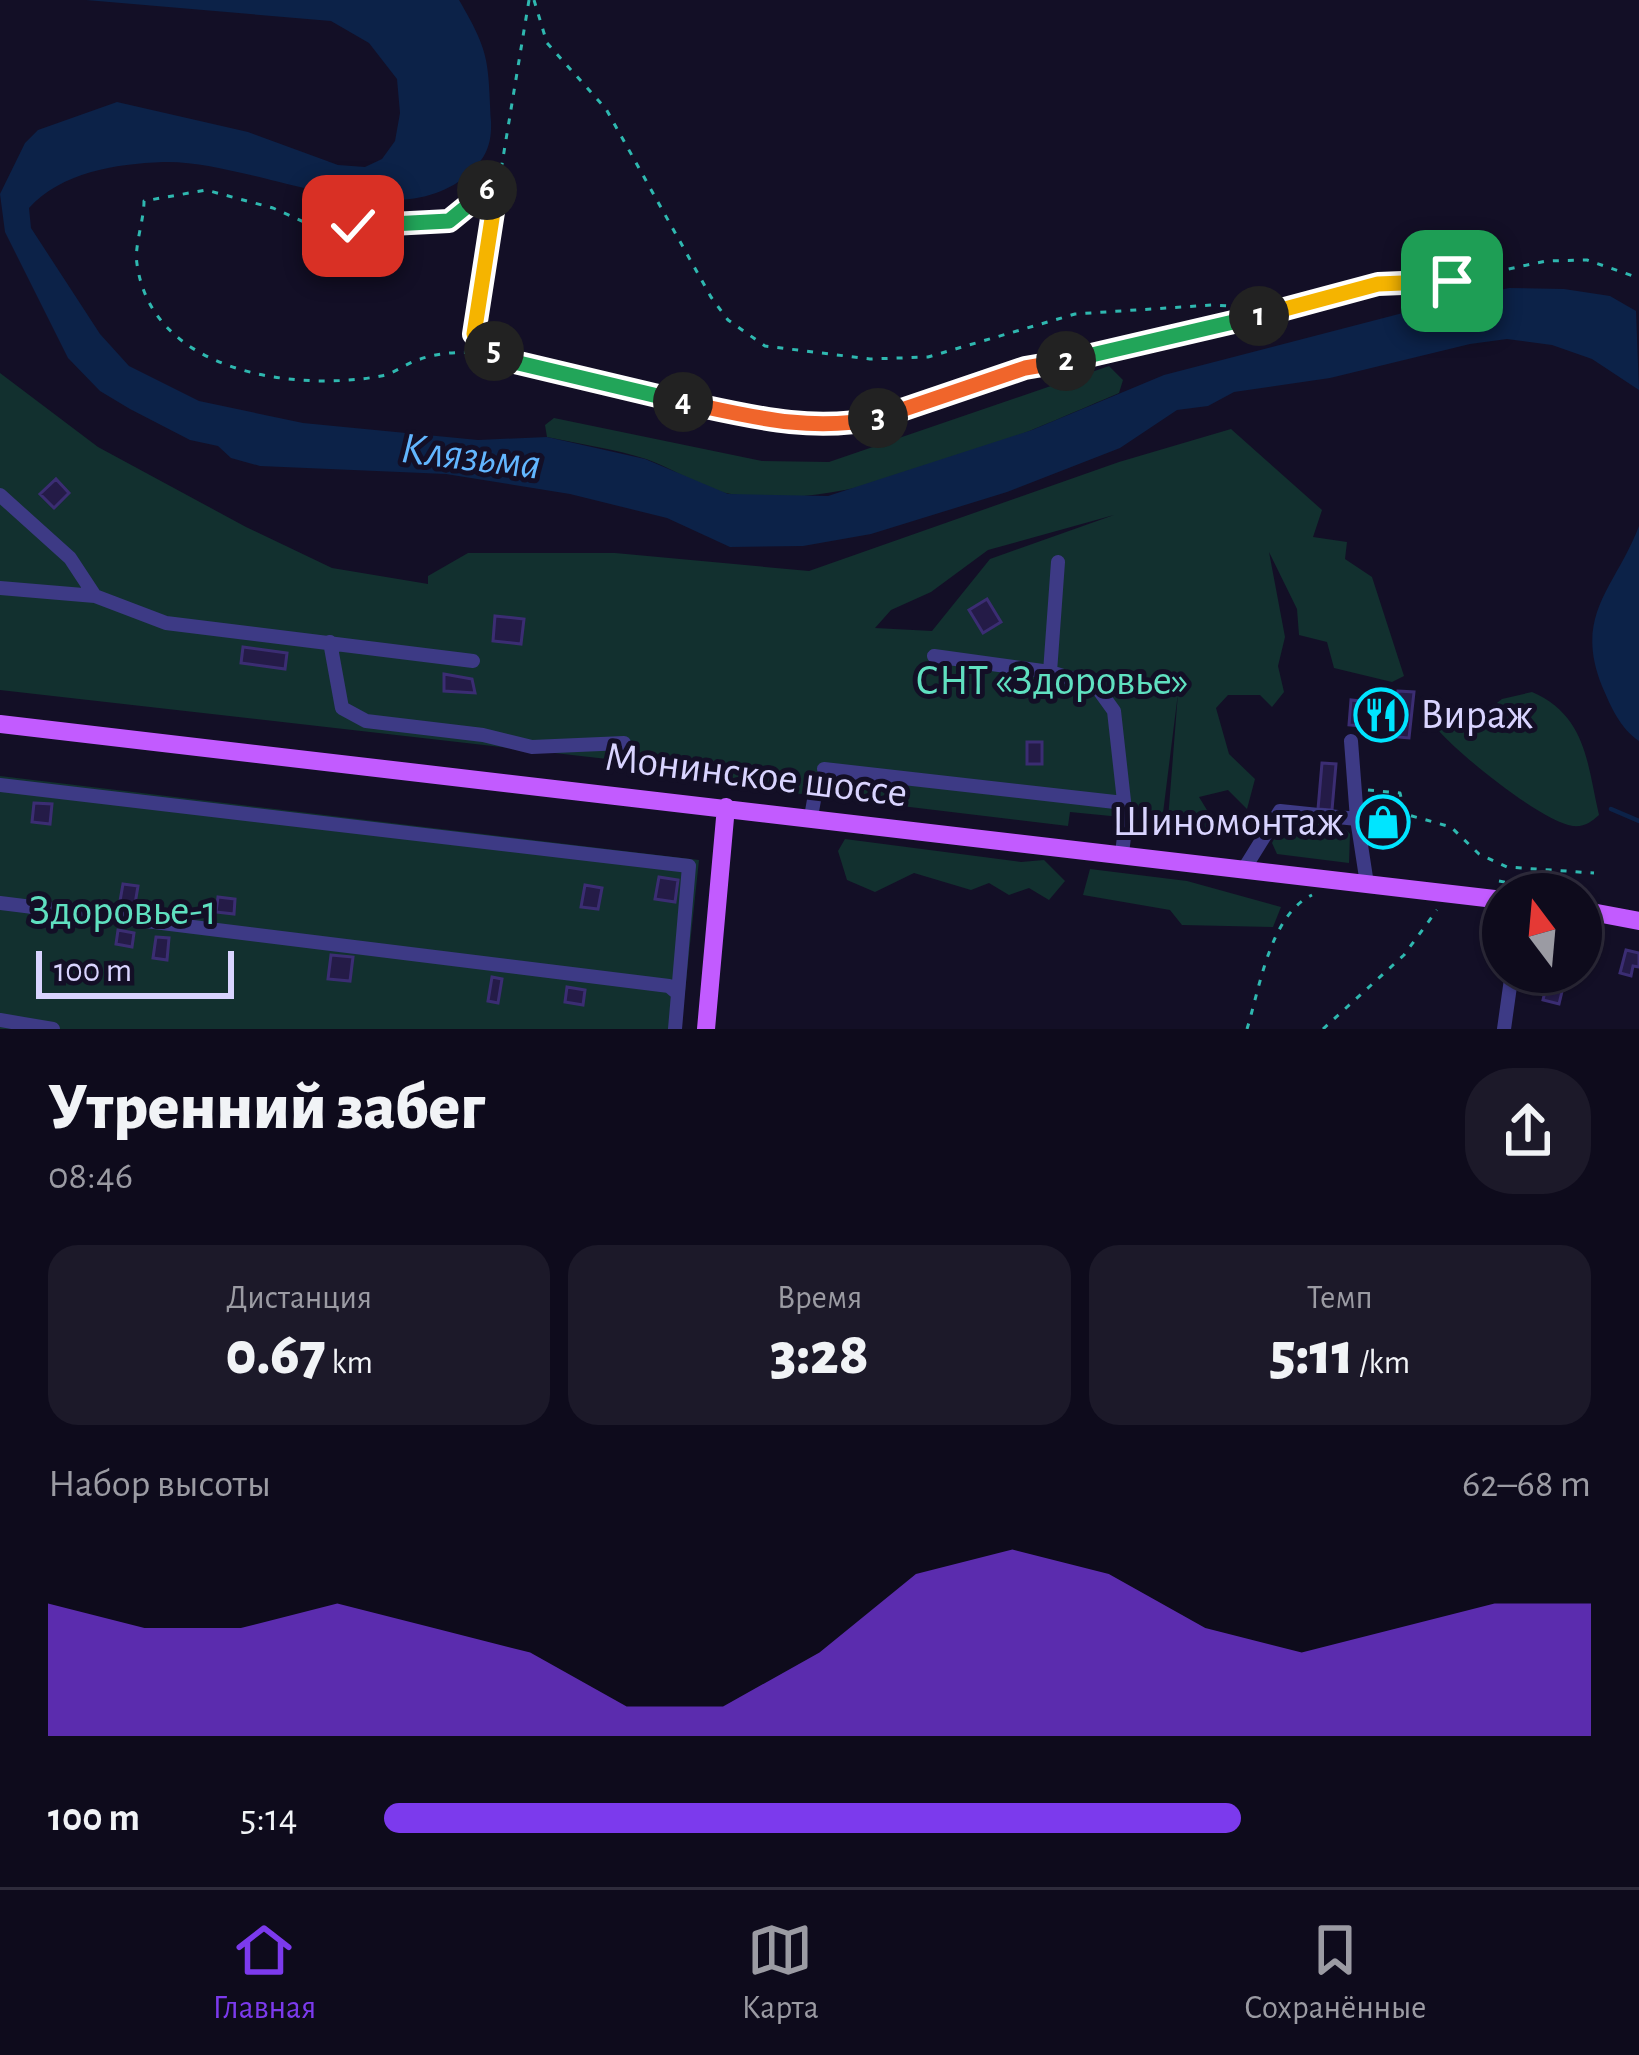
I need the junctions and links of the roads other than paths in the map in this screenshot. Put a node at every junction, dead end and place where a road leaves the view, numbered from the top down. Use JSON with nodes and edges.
{"nodes":[{"id":1,"x":0,"y":495,"type":"edge"},
{"id":2,"x":1058,"y":562,"type":"dead end"},
{"id":3,"x":0,"y":588,"type":"edge"},
{"id":4,"x":95,"y":596,"type":"junction"},
{"id":5,"x":330,"y":642,"type":"junction"},
{"id":6,"x":934,"y":656,"type":"dead end"},
{"id":7,"x":473,"y":661,"type":"dead end"},
{"id":8,"x":1050,"y":672,"type":"junction"},
{"id":9,"x":0,"y":724,"type":"edge"},
{"id":10,"x":1351,"y":740,"type":"dead end"},
{"id":11,"x":624,"y":743,"type":"dead end"},
{"id":12,"x":0,"y":784,"type":"edge"},
{"id":13,"x":1124,"y":802,"type":"junction"},
{"id":14,"x":726,"y":806,"type":"junction"},
{"id":15,"x":811,"y":817,"type":"junction"},
{"id":16,"x":1357,"y":820,"type":"junction"},
{"id":17,"x":1122,"y":854,"type":"junction"},
{"id":18,"x":1244,"y":868,"type":"junction"},
{"id":19,"x":1367,"y":884,"type":"junction"},
{"id":20,"x":1482,"y":889,"type":"edge"},
{"id":21,"x":0,"y":903,"type":"edge"},
{"id":22,"x":1602,"y":914,"type":"edge"},
{"id":23,"x":1634,"y":920,"type":"edge"},
{"id":24,"x":675,"y":991,"type":"junction"},
{"id":25,"x":1509,"y":993,"type":"edge"},
{"id":26,"x":0,"y":1020,"type":"edge"},
{"id":27,"x":53,"y":1029,"type":"edge"},
{"id":28,"x":675,"y":1029,"type":"edge"},
{"id":29,"x":706,"y":1029,"type":"edge"},
{"id":30,"x":1504,"y":1029,"type":"edge"}],
"edges":[{"from":1,"to":4,"type":"street"},
{"from":2,"to":8,"type":"street"},
{"from":3,"to":4,"type":"street"},
{"from":4,"to":5,"type":"street"},
{"from":5,"to":7,"type":"street"},
{"from":5,"to":11,"type":"street"},
{"from":6,"to":8,"type":"street"},
{"from":8,"to":13,"type":"street"},
{"from":9,"to":14,"type":"main road","name":"Монинское шоссе"},
{"from":10,"to":16,"type":"street"},
{"from":12,"to":24,"type":"street"},
{"from":13,"to":15,"type":"street"},
{"from":13,"to":17,"type":"street"},
{"from":14,"to":15,"type":"main road","name":"Монинское шоссе"},
{"from":14,"to":29,"type":"main road"},
{"from":15,"to":17,"type":"main road","name":"Монинское шоссе"},
{"from":16,"to":18,"type":"street"},
{"from":16,"to":19,"type":"street"},
{"from":17,"to":18,"type":"main road","name":"Монинское шоссе"},
{"from":18,"to":19,"type":"main road","name":"Монинское шоссе"},
{"from":19,"to":20,"type":"main road","name":"Монинское шоссе"},
{"from":21,"to":24,"type":"street"},
{"from":22,"to":23,"type":"main road"},
{"from":24,"to":28,"type":"street"},
{"from":25,"to":30,"type":"street"},
{"from":26,"to":27,"type":"street"}]}
